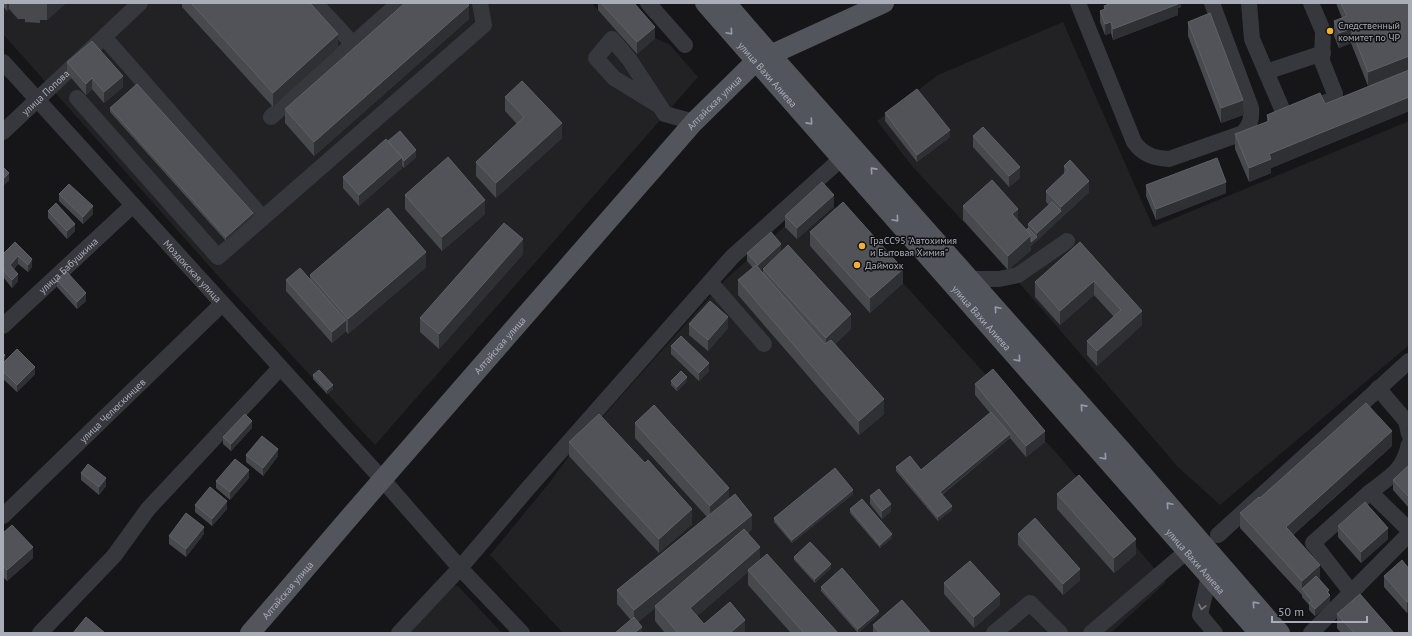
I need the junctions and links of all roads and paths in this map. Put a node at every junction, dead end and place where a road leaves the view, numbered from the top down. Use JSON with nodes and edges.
{"nodes":[{"id":1,"x":140,"y":3,"type":"edge"},
{"id":2,"x":315,"y":3,"type":"edge"},
{"id":3,"x":399,"y":3,"type":"edge"},
{"id":4,"x":480,"y":3,"type":"edge"},
{"id":5,"x":648,"y":3,"type":"edge"},
{"id":6,"x":705,"y":3,"type":"edge"},
{"id":7,"x":726,"y":3,"type":"edge"},
{"id":8,"x":884,"y":3,"type":"edge"},
{"id":9,"x":1078,"y":3,"type":"edge"},
{"id":10,"x":1212,"y":3,"type":"edge"},
{"id":11,"x":1249,"y":3,"type":"edge"},
{"id":12,"x":1311,"y":3,"type":"edge"},
{"id":13,"x":104,"y":37,"type":"junction"},
{"id":14,"x":353,"y":44,"type":"junction"},
{"id":15,"x":685,"y":45,"type":"dead end"},
{"id":16,"x":1323,"y":53,"type":"junction"},
{"id":17,"x":763,"y":59,"type":"junction"},
{"id":18,"x":3,"y":62,"type":"edge"},
{"id":19,"x":1266,"y":72,"type":"junction"},
{"id":20,"x":77,"y":98,"type":"dead end"},
{"id":21,"x":36,"y":100,"type":"junction"},
{"id":22,"x":658,"y":105,"type":"dead end"},
{"id":23,"x":271,"y":117,"type":"dead end"},
{"id":24,"x":694,"y":122,"type":"junction"},
{"id":25,"x":3,"y":132,"type":"edge"},
{"id":26,"x":842,"y":158,"type":"junction"},
{"id":27,"x":133,"y":205,"type":"junction"},
{"id":28,"x":262,"y":217,"type":"junction"},
{"id":29,"x":1067,"y":241,"type":"dead end"},
{"id":30,"x":970,"y":279,"type":"junction"},
{"id":31,"x":710,"y":282,"type":"junction"},
{"id":32,"x":222,"y":304,"type":"junction"},
{"id":33,"x":3,"y":326,"type":"edge"},
{"id":34,"x":764,"y":344,"type":"dead end"},
{"id":35,"x":1409,"y":361,"type":"edge"},
{"id":36,"x":280,"y":368,"type":"junction"},
{"id":37,"x":1378,"y":388,"type":"junction"},
{"id":38,"x":1408,"y":425,"type":"edge"},
{"id":39,"x":1408,"y":454,"type":"edge"},
{"id":40,"x":382,"y":479,"type":"junction"},
{"id":41,"x":1370,"y":492,"type":"junction"},
{"id":42,"x":3,"y":516,"type":"edge"},
{"id":43,"x":1409,"y":530,"type":"edge"},
{"id":44,"x":1218,"y":535,"type":"dead end"},
{"id":45,"x":1409,"y":535,"type":"edge"},
{"id":46,"x":1187,"y":551,"type":"junction"},
{"id":47,"x":460,"y":568,"type":"junction"},
{"id":48,"x":1209,"y":576,"type":"junction"},
{"id":49,"x":1351,"y":592,"type":"junction"},
{"id":50,"x":40,"y":633,"type":"edge"},
{"id":51,"x":250,"y":633,"type":"edge"},
{"id":52,"x":399,"y":633,"type":"edge"},
{"id":53,"x":522,"y":633,"type":"edge"},
{"id":54,"x":994,"y":633,"type":"edge"},
{"id":55,"x":1060,"y":633,"type":"edge"},
{"id":56,"x":1091,"y":633,"type":"edge"},
{"id":57,"x":1215,"y":633,"type":"edge"},
{"id":58,"x":1259,"y":633,"type":"edge"},
{"id":59,"x":1280,"y":633,"type":"edge"},
{"id":60,"x":1311,"y":633,"type":"edge"}],
"edges":[{"from":1,"to":13,"type":"street","name":"улица Попова"},
{"from":2,"to":14,"type":"street"},
{"from":3,"to":14,"type":"street"},
{"from":4,"to":28,"type":"street"},
{"from":5,"to":15,"type":"street"},
{"from":6,"to":17,"type":"main road","name":"улица Вахи Алиева","one_way":true},
{"from":7,"to":17,"type":"main road","name":"улица Вахи Алиева"},
{"from":8,"to":17,"type":"main road","name":"Алтайская улица"},
{"from":9,"to":10,"type":"street"},
{"from":11,"to":19,"type":"street"},
{"from":12,"to":16,"type":"street"},
{"from":13,"to":21,"type":"street","name":"улица Попова"},
{"from":13,"to":28,"type":"street"},
{"from":14,"to":23,"type":"street"},
{"from":16,"to":19,"type":"street"},
{"from":16,"to":19,"type":"street"},
{"from":17,"to":24,"type":"main road","name":"Алтайская улица"},
{"from":17,"to":26,"type":"main road","name":"улица Вахи Алиева","one_way":true},
{"from":30,"to":17,"type":"main road","name":"улица Вахи Алиева","one_way":true},
{"from":18,"to":21,"type":"street","name":"Моздокская улица"},
{"from":20,"to":28,"type":"street"},
{"from":21,"to":25,"type":"street","name":"улица Попова"},
{"from":21,"to":27,"type":"street","name":"Моздокская улица"},
{"from":22,"to":24,"type":"street"},
{"from":24,"to":40,"type":"main road","name":"Алтайская улица"},
{"from":26,"to":31,"type":"street"},
{"from":26,"to":46,"type":"main road","name":"улица Вахи Алиева","one_way":true},
{"from":27,"to":32,"type":"street","name":"Моздокская улица"},
{"from":27,"to":33,"type":"street","name":"улица Бабушкина"},
{"from":29,"to":30,"type":"street"},
{"from":59,"to":30,"type":"main road","name":"улица Вахи Алиева","one_way":true},
{"from":31,"to":34,"type":"street"},
{"from":31,"to":47,"type":"street"},
{"from":32,"to":36,"type":"street","name":"Моздокская улица"},
{"from":32,"to":42,"type":"street","name":"улица Челюскинцев"},
{"from":35,"to":37,"type":"street"},
{"from":36,"to":40,"type":"street","name":"Моздокская улица"},
{"from":36,"to":50,"type":"street"},
{"from":37,"to":38,"type":"street"},
{"from":37,"to":44,"type":"street"},
{"from":39,"to":41,"type":"street"},
{"from":40,"to":47,"type":"street","name":"Моздокская улица"},
{"from":40,"to":51,"type":"main road","name":"Алтайская улица"},
{"from":41,"to":43,"type":"street"},
{"from":41,"to":49,"type":"street"},
{"from":45,"to":49,"type":"street"},
{"from":46,"to":48,"type":"main road","name":"улица Вахи Алиева"},
{"from":46,"to":56,"type":"street"},
{"from":47,"to":52,"type":"street"},
{"from":47,"to":53,"type":"street","name":"Моздокская улица"},
{"from":48,"to":57,"type":"street","one_way":true},
{"from":48,"to":58,"type":"main road","name":"улица Вахи Алиева"},
{"from":49,"to":60,"type":"street"},
{"from":54,"to":55,"type":"street"}]}
